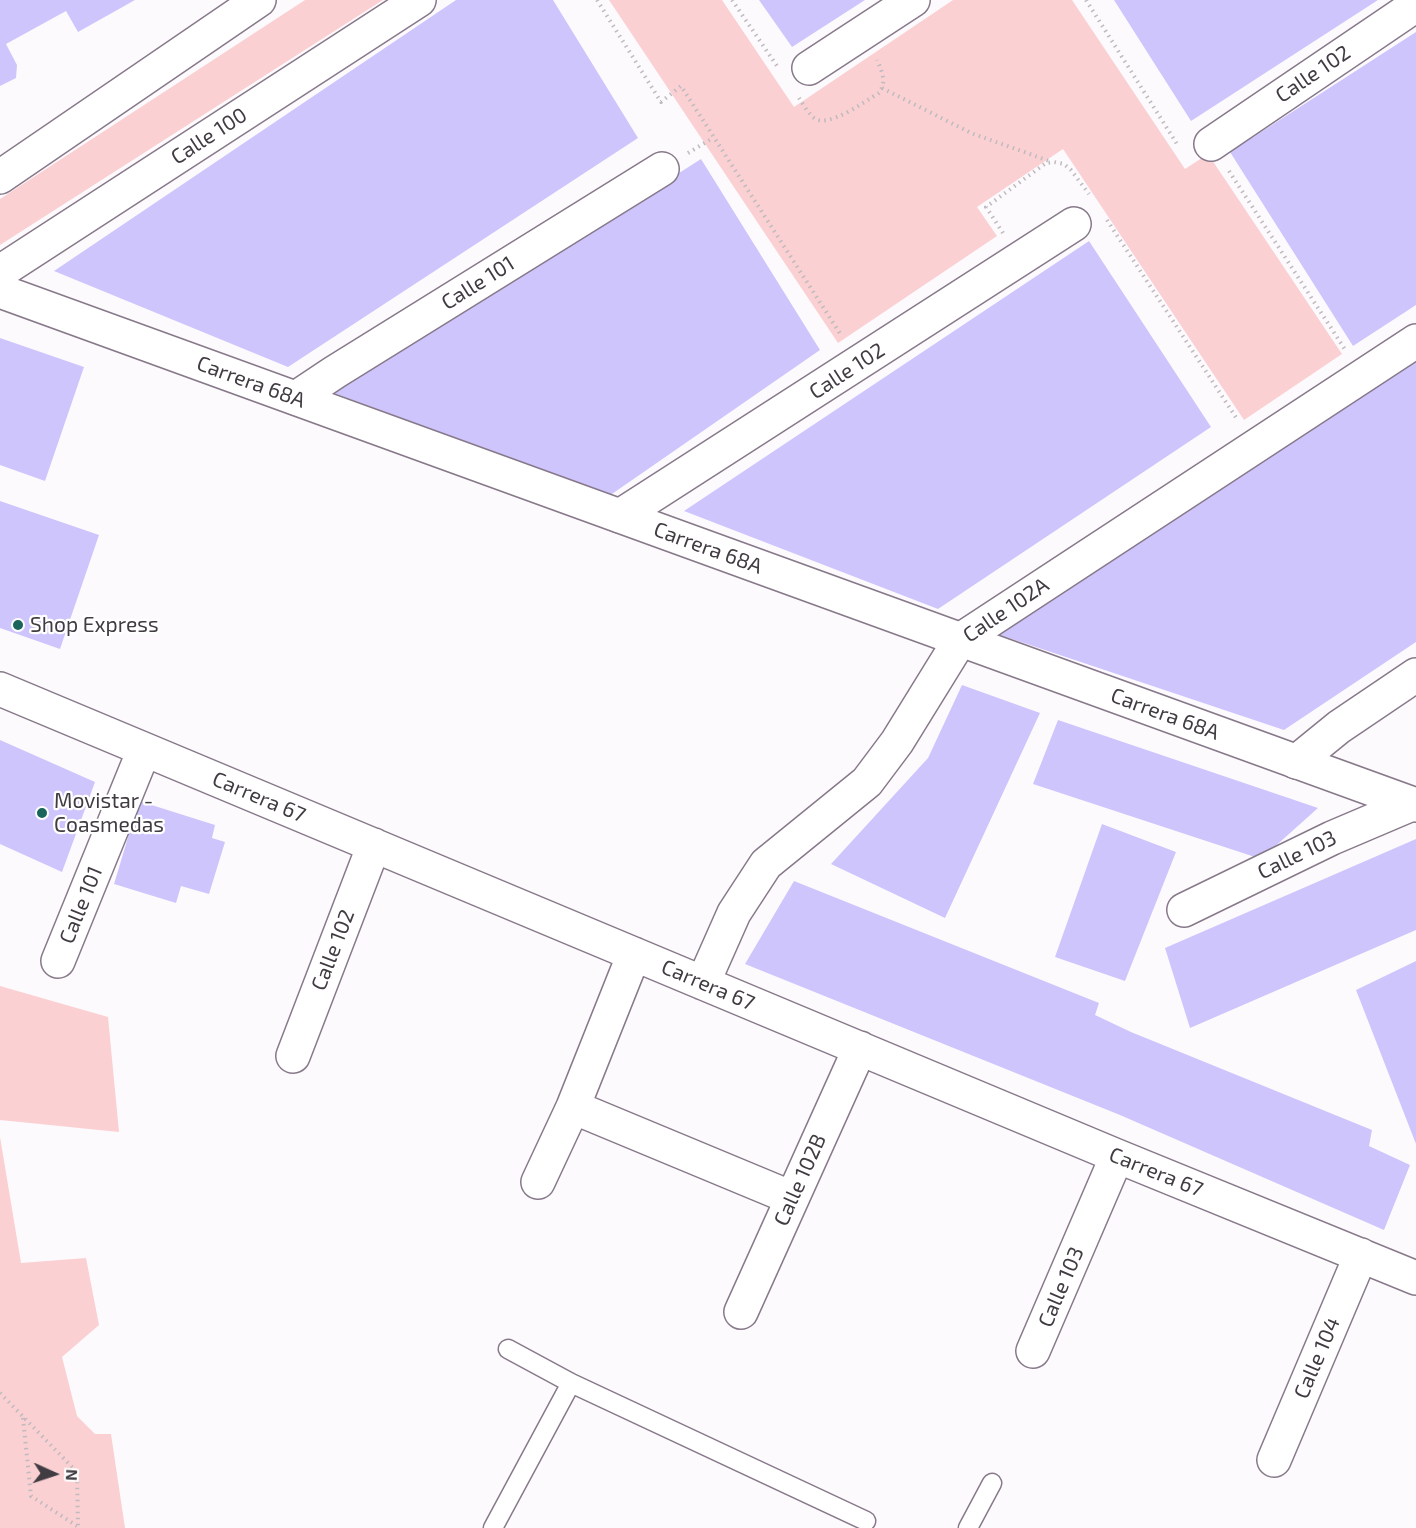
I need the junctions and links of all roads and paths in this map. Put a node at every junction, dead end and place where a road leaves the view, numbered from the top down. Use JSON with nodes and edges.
{"nodes":[{"id":1,"x":419,"y":0,"type":"edge"},
{"id":2,"x":597,"y":0,"type":"edge"},
{"id":3,"x":732,"y":0,"type":"edge"},
{"id":4,"x":913,"y":0,"type":"edge"},
{"id":5,"x":1086,"y":0,"type":"edge"},
{"id":6,"x":252,"y":2,"type":"edge"},
{"id":7,"x":1416,"y":5,"type":"edge"},
{"id":8,"x":809,"y":68,"type":"joint"},
{"id":9,"x":882,"y":88,"type":"dead end"},
{"id":10,"x":1196,"y":147,"type":"junction"},
{"id":11,"x":1054,"y":162,"type":"junction"},
{"id":12,"x":662,"y":169,"type":"dead end"},
{"id":13,"x":0,"y":177,"type":"edge"},
{"id":14,"x":1090,"y":212,"type":"junction"},
{"id":15,"x":1005,"y":236,"type":"dead end"},
{"id":16,"x":0,"y":272,"type":"edge"},
{"id":17,"x":0,"y":291,"type":"edge"},
{"id":18,"x":1416,"y":341,"type":"edge"},
{"id":19,"x":847,"y":345,"type":"dead end"},
{"id":20,"x":1363,"y":376,"type":"junction"},
{"id":21,"x":296,"y":398,"type":"junction"},
{"id":22,"x":1256,"y":447,"type":"junction"},
{"id":23,"x":620,"y":516,"type":"junction"},
{"id":24,"x":960,"y":640,"type":"junction"},
{"id":25,"x":1416,"y":675,"type":"edge"},
{"id":26,"x":0,"y":689,"type":"edge"},
{"id":27,"x":144,"y":750,"type":"junction"},
{"id":28,"x":1296,"y":762,"type":"junction"},
{"id":29,"x":1414,"y":805,"type":"edge"},
{"id":30,"x":374,"y":845,"type":"junction"},
{"id":31,"x":1184,"y":910,"type":"dead end"},
{"id":32,"x":634,"y":954,"type":"junction"},
{"id":33,"x":58,"y":961,"type":"dead end"},
{"id":34,"x":703,"y":983,"type":"junction"},
{"id":35,"x":860,"y":1048,"type":"junction"},
{"id":36,"x":292,"y":1056,"type":"dead end"},
{"id":37,"x":573,"y":1107,"type":"junction"},
{"id":38,"x":1117,"y":1156,"type":"junction"},
{"id":39,"x":538,"y":1182,"type":"dead end"},
{"id":40,"x":792,"y":1198,"type":"junction"},
{"id":41,"x":1361,"y":1255,"type":"junction"},
{"id":42,"x":1416,"y":1278,"type":"edge"},
{"id":43,"x":741,"y":1312,"type":"dead end"},
{"id":44,"x":508,"y":1349,"type":"dead end"},
{"id":45,"x":1033,"y":1351,"type":"dead end"},
{"id":46,"x":571,"y":1383,"type":"junction"},
{"id":47,"x":0,"y":1393,"type":"edge"},
{"id":48,"x":23,"y":1416,"type":"junction"},
{"id":49,"x":1274,"y":1460,"type":"dead end"},
{"id":50,"x":992,"y":1483,"type":"dead end"},
{"id":51,"x":866,"y":1521,"type":"dead end"},
{"id":52,"x":78,"y":1527,"type":"edge"},
{"id":53,"x":493,"y":1528,"type":"edge"},
{"id":54,"x":968,"y":1528,"type":"edge"}],
"edges":[{"from":1,"to":16,"type":"street","name":"Calle 100"},
{"from":2,"to":19,"type":"path"},
{"from":3,"to":8,"type":"path"},
{"from":4,"to":8,"type":"street"},
{"from":5,"to":10,"type":"path"},
{"from":6,"to":13,"type":"street"},
{"from":7,"to":10,"type":"street","name":"Calle 102"},
{"from":9,"to":11,"type":"path"},
{"from":10,"to":20,"type":"path"},
{"from":11,"to":14,"type":"path"},
{"from":11,"to":15,"type":"path"},
{"from":12,"to":21,"type":"street","name":"Calle 101"},
{"from":14,"to":22,"type":"path"},
{"from":14,"to":23,"type":"street","name":"Calle 102"},
{"from":17,"to":21,"type":"street","name":"Carrera 68A"},
{"from":18,"to":20,"type":"street","name":"Calle 102A"},
{"from":20,"to":22,"type":"street","name":"Calle 102A"},
{"from":21,"to":23,"type":"street","name":"Carrera 68A"},
{"from":22,"to":24,"type":"street","name":"Calle 102A"},
{"from":23,"to":24,"type":"street","name":"Carrera 68A"},
{"from":24,"to":28,"type":"street","name":"Carrera 68A"},
{"from":24,"to":34,"type":"street","name":"Calle 102A"},
{"from":25,"to":28,"type":"street"},
{"from":26,"to":27,"type":"street","name":"Carrera 67"},
{"from":27,"to":30,"type":"street","name":"Carrera 67"},
{"from":27,"to":33,"type":"street","name":"Calle 101"},
{"from":28,"to":29,"type":"street","name":"Carrera 68A"},
{"from":29,"to":31,"type":"street","name":"Calle 103"},
{"from":30,"to":32,"type":"street","name":"Carrera 67"},
{"from":30,"to":36,"type":"street","name":"Calle 102"},
{"from":32,"to":34,"type":"street","name":"Carrera 67"},
{"from":32,"to":37,"type":"street"},
{"from":34,"to":35,"type":"street","name":"Carrera 67"},
{"from":35,"to":38,"type":"street","name":"Carrera 67"},
{"from":35,"to":40,"type":"street","name":"Calle 102B"},
{"from":37,"to":39,"type":"street"},
{"from":37,"to":40,"type":"street"},
{"from":38,"to":41,"type":"street","name":"Carrera 67"},
{"from":38,"to":45,"type":"street","name":"Calle 103"},
{"from":40,"to":43,"type":"street","name":"Calle 102B"},
{"from":41,"to":42,"type":"street","name":"Carrera 67"},
{"from":41,"to":49,"type":"street","name":"Calle 104"},
{"from":44,"to":46,"type":"lane"},
{"from":46,"to":51,"type":"lane"},
{"from":46,"to":53,"type":"lane"},
{"from":47,"to":48,"type":"path"},
{"from":48,"to":52,"type":"path"},
{"from":48,"to":52,"type":"path"},
{"from":50,"to":54,"type":"lane"}]}
